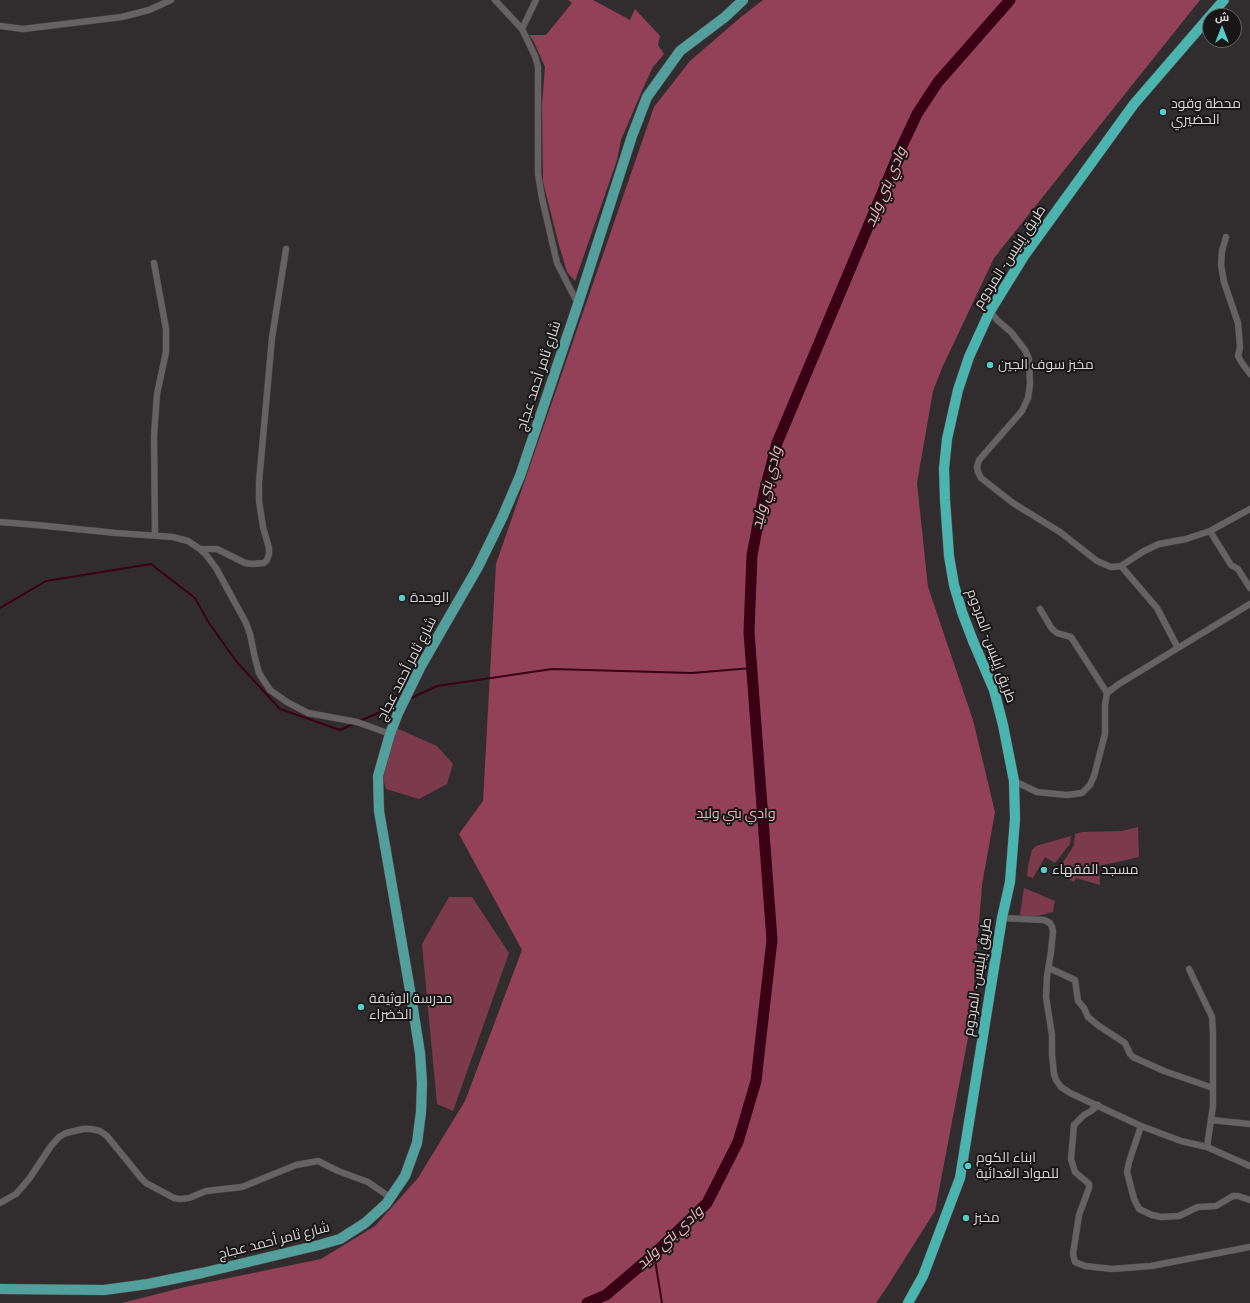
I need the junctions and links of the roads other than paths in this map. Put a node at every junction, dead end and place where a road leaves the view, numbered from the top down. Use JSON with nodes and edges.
{"nodes":[{"id":1,"x":171,"y":0,"type":"edge"},
{"id":2,"x":495,"y":0,"type":"edge"},
{"id":3,"x":536,"y":0,"type":"edge"},
{"id":4,"x":743,"y":0,"type":"edge"},
{"id":5,"x":1224,"y":0,"type":"edge"},
{"id":6,"x":1217,"y":8,"type":"edge"},
{"id":7,"x":1202,"y":25,"type":"edge"},
{"id":8,"x":0,"y":26,"type":"edge"},
{"id":9,"x":522,"y":29,"type":"junction"},
{"id":10,"x":1226,"y":237,"type":"dead end"},
{"id":11,"x":286,"y":248,"type":"dead end"},
{"id":12,"x":154,"y":263,"type":"dead end"},
{"id":13,"x":578,"y":304,"type":"junction"},
{"id":14,"x":990,"y":311,"type":"junction"},
{"id":15,"x":1250,"y":374,"type":"edge"},
{"id":16,"x":1250,"y":509,"type":"edge"},
{"id":17,"x":0,"y":522,"type":"edge"},
{"id":18,"x":1210,"y":531,"type":"junction"},
{"id":19,"x":155,"y":536,"type":"junction"},
{"id":20,"x":200,"y":549,"type":"junction"},
{"id":21,"x":1121,"y":566,"type":"junction"},
{"id":22,"x":1250,"y":588,"type":"edge"},
{"id":23,"x":1250,"y":604,"type":"edge"},
{"id":24,"x":1040,"y":610,"type":"dead end"},
{"id":25,"x":1178,"y":648,"type":"junction"},
{"id":26,"x":1107,"y":693,"type":"junction"},
{"id":27,"x":390,"y":734,"type":"junction"},
{"id":28,"x":1014,"y":781,"type":"junction"},
{"id":29,"x":1002,"y":918,"type":"junction"},
{"id":30,"x":1049,"y":968,"type":"junction"},
{"id":31,"x":1190,"y":969,"type":"dead end"},
{"id":32,"x":1213,"y":1088,"type":"junction"},
{"id":33,"x":1098,"y":1105,"type":"junction"},
{"id":34,"x":1211,"y":1120,"type":"junction"},
{"id":35,"x":1250,"y":1124,"type":"edge"},
{"id":36,"x":1141,"y":1126,"type":"junction"},
{"id":37,"x":1207,"y":1146,"type":"junction"},
{"id":38,"x":1250,"y":1166,"type":"edge"},
{"id":39,"x":390,"y":1198,"type":"junction"},
{"id":40,"x":1250,"y":1200,"type":"edge"},
{"id":41,"x":0,"y":1203,"type":"edge"},
{"id":42,"x":1250,"y":1247,"type":"edge"},
{"id":43,"x":0,"y":1289,"type":"edge"},
{"id":44,"x":908,"y":1303,"type":"edge"}],
"edges":[{"from":1,"to":8,"type":"street"},
{"from":2,"to":9,"type":"street"},
{"from":3,"to":9,"type":"street"},
{"from":4,"to":13,"type":"main road","name":"شارع ثامر أحمد عجاج"},
{"from":5,"to":6,"type":"highway","name":"طريق إيليس- المردوم"},
{"from":7,"to":14,"type":"highway","name":"طريق إيليس- المردوم"},
{"from":9,"to":13,"type":"street"},
{"from":10,"to":15,"type":"street"},
{"from":11,"to":20,"type":"street"},
{"from":12,"to":19,"type":"street"},
{"from":13,"to":27,"type":"main road","name":"شارع ثامر أحمد عجاج"},
{"from":14,"to":21,"type":"street"},
{"from":14,"to":28,"type":"highway","name":"طريق إيليس- المردوم"},
{"from":16,"to":18,"type":"street"},
{"from":17,"to":19,"type":"street"},
{"from":18,"to":21,"type":"street"},
{"from":18,"to":22,"type":"street"},
{"from":19,"to":20,"type":"street"},
{"from":20,"to":27,"type":"street"},
{"from":21,"to":25,"type":"street"},
{"from":23,"to":25,"type":"street"},
{"from":24,"to":26,"type":"street"},
{"from":25,"to":26,"type":"street"},
{"from":26,"to":28,"type":"street"},
{"from":27,"to":39,"type":"main road","name":"شارع ثامر أحمد عجاج"},
{"from":28,"to":29,"type":"highway","name":"طريق إيليس- المردوم"},
{"from":29,"to":30,"type":"street"},
{"from":29,"to":44,"type":"highway","name":"طريق إيليس- المردوم"},
{"from":30,"to":32,"type":"street"},
{"from":30,"to":33,"type":"street"},
{"from":31,"to":32,"type":"street"},
{"from":32,"to":34,"type":"street"},
{"from":33,"to":36,"type":"street"},
{"from":33,"to":42,"type":"street"},
{"from":34,"to":35,"type":"street"},
{"from":34,"to":37,"type":"street"},
{"from":36,"to":37,"type":"street"},
{"from":36,"to":40,"type":"street"},
{"from":37,"to":38,"type":"street"},
{"from":39,"to":41,"type":"street"},
{"from":39,"to":43,"type":"main road","name":"شارع ثامر أحمد عجاج"}]}
